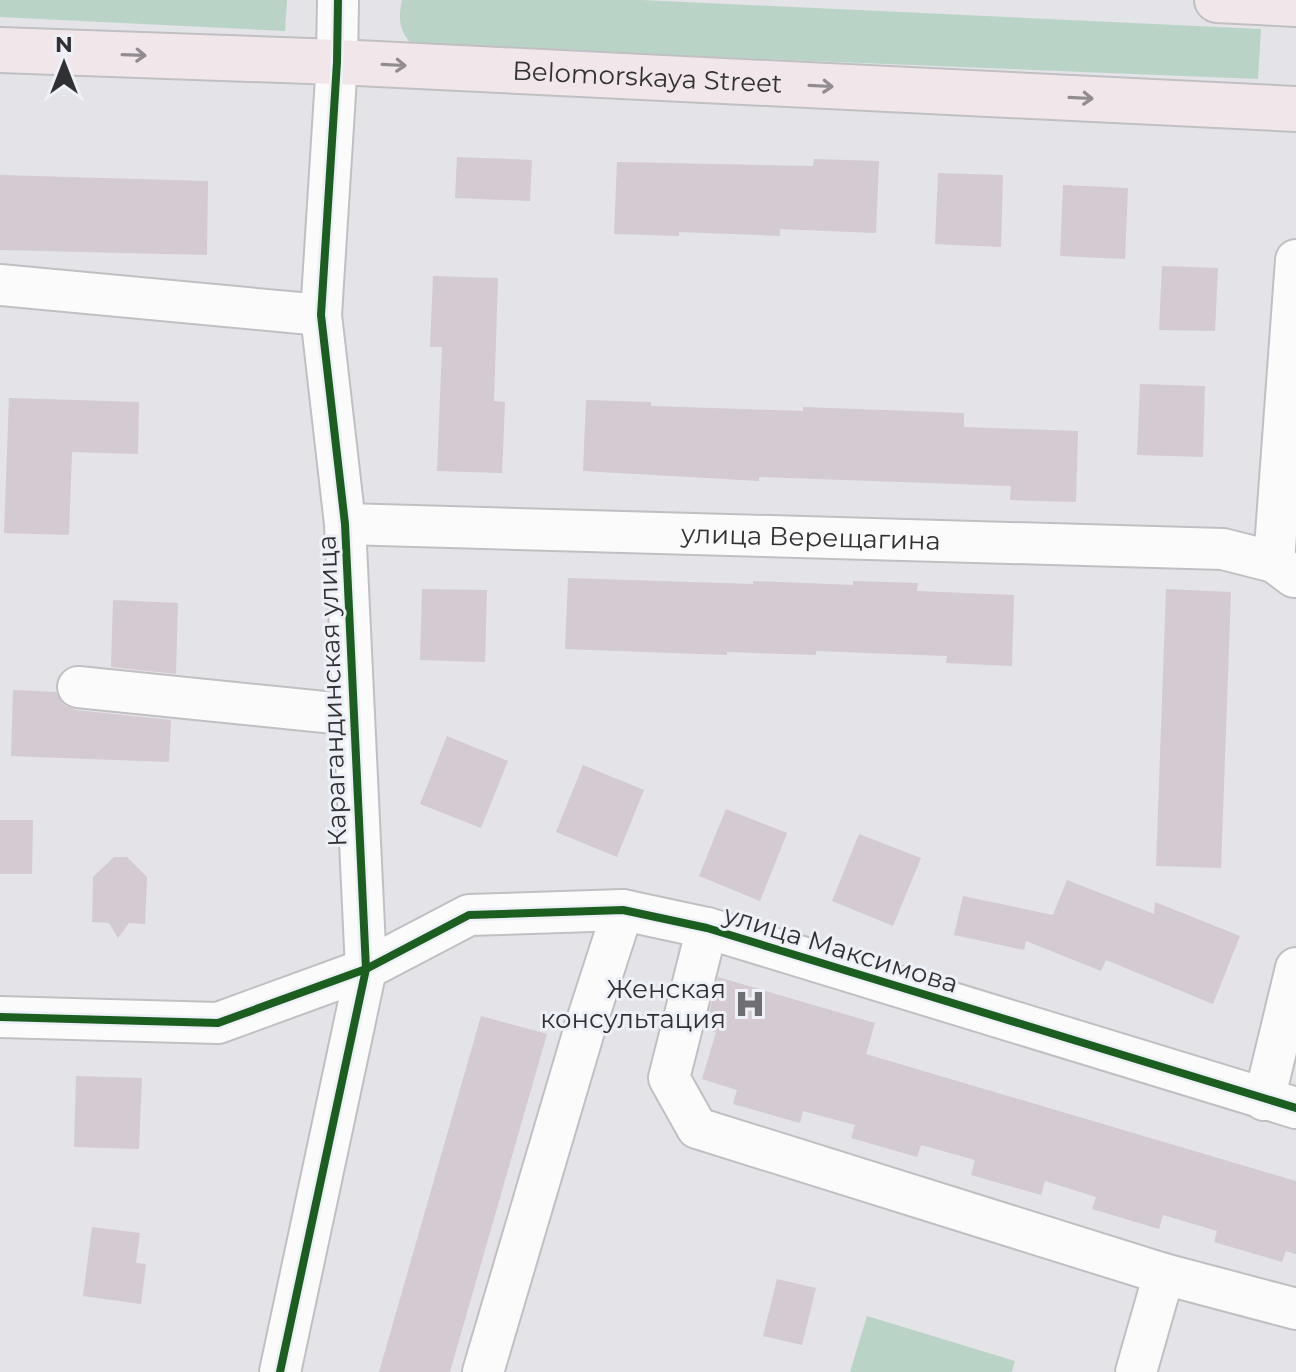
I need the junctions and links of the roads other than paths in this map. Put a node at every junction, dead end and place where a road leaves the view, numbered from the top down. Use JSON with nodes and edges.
{"nodes":[{"id":1,"x":338,"y":0,"type":"edge"},
{"id":2,"x":1217,"y":0,"type":"edge"},
{"id":3,"x":1296,"y":4,"type":"edge"},
{"id":4,"x":0,"y":50,"type":"edge"},
{"id":5,"x":337,"y":62,"type":"junction"},
{"id":6,"x":1296,"y":109,"type":"edge"},
{"id":7,"x":1296,"y":260,"type":"edge"},
{"id":8,"x":0,"y":285,"type":"edge"},
{"id":9,"x":321,"y":315,"type":"junction"},
{"id":10,"x":345,"y":524,"type":"junction"},
{"id":11,"x":1285,"y":570,"type":"edge"},
{"id":12,"x":78,"y":687,"type":"dead end"},
{"id":13,"x":354,"y":715,"type":"junction"},
{"id":14,"x":623,"y":910,"type":"junction"},
{"id":15,"x":707,"y":928,"type":"junction"},
{"id":16,"x":1296,"y":968,"type":"edge"},
{"id":17,"x":366,"y":969,"type":"junction"},
{"id":18,"x":0,"y":1017,"type":"edge"},
{"id":19,"x":1280,"y":1104,"type":"edge"},
{"id":20,"x":1164,"y":1274,"type":"junction"},
{"id":21,"x":1296,"y":1309,"type":"edge"},
{"id":22,"x":280,"y":1372,"type":"edge"},
{"id":23,"x":483,"y":1372,"type":"edge"},
{"id":24,"x":1136,"y":1372,"type":"edge"}],
"edges":[{"from":1,"to":5,"type":"street","name":"Карагандинская улица"},
{"from":2,"to":3,"type":"main road"},
{"from":4,"to":5,"type":"main road","name":"Belomorskaya Street","one_way":true},
{"from":5,"to":6,"type":"main road","name":"Belomorskaya Street","one_way":true},
{"from":5,"to":9,"type":"street","name":"Карагандинская улица"},
{"from":7,"to":11,"type":"street"},
{"from":8,"to":9,"type":"street"},
{"from":9,"to":10,"type":"street","name":"Карагандинская улица"},
{"from":10,"to":11,"type":"street","name":"улица Верещагина"},
{"from":10,"to":13,"type":"street","name":"Карагандинская улица"},
{"from":12,"to":13,"type":"street"},
{"from":13,"to":17,"type":"street","name":"Карагандинская улица"},
{"from":14,"to":15,"type":"street","name":"улица Максимова"},
{"from":14,"to":17,"type":"street","name":"улица Максимова"},
{"from":14,"to":23,"type":"street"},
{"from":15,"to":19,"type":"street","name":"улица Максимова"},
{"from":15,"to":20,"type":"street"},
{"from":16,"to":19,"type":"street"},
{"from":17,"to":18,"type":"street","name":"улица Максимова"},
{"from":17,"to":22,"type":"street","name":"Карагандинская улица"},
{"from":20,"to":21,"type":"street"},
{"from":20,"to":24,"type":"street"}]}
